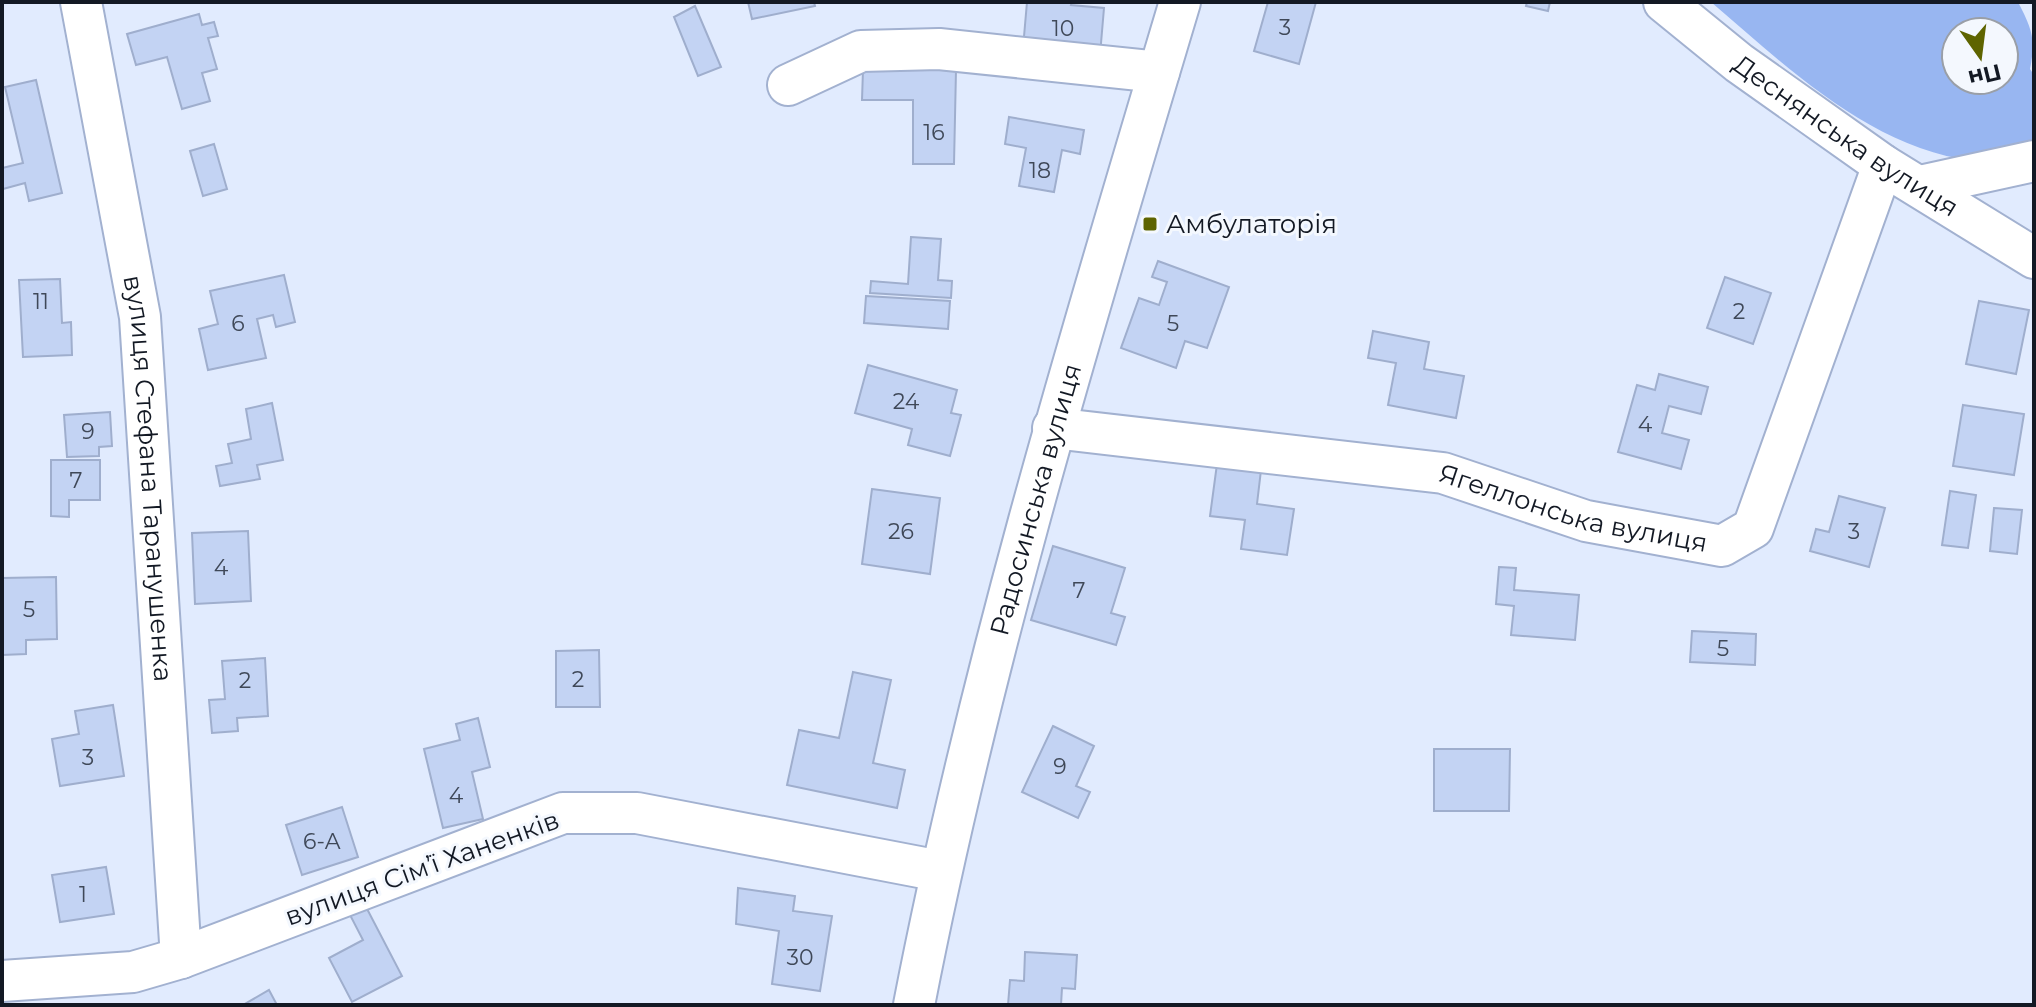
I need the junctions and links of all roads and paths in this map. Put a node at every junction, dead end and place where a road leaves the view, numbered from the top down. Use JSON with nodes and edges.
{"nodes":[{"id":1,"x":81,"y":2,"type":"edge"},
{"id":2,"x":1180,"y":2,"type":"edge"},
{"id":3,"x":1664,"y":2,"type":"edge"},
{"id":4,"x":1159,"y":72,"type":"junction"},
{"id":5,"x":788,"y":85,"type":"dead end"},
{"id":6,"x":2034,"y":161,"type":"edge"},
{"id":7,"x":1883,"y":165,"type":"junction"},
{"id":8,"x":1920,"y":186,"type":"junction"},
{"id":9,"x":2034,"y":258,"type":"edge"},
{"id":10,"x":1053,"y":428,"type":"junction"},
{"id":11,"x":940,"y":871,"type":"junction"},
{"id":12,"x":181,"y":958,"type":"junction"},
{"id":13,"x":2,"y":981,"type":"edge"},
{"id":14,"x":914,"y":1005,"type":"edge"}],
"edges":[{"from":1,"to":12,"type":"street","name":"вулиця Стефана Таранушенка"},
{"from":2,"to":4,"type":"street","name":"Радосинська вулиця"},
{"from":3,"to":7,"type":"street","name":"Деснянська вулиця"},
{"from":4,"to":5,"type":"street"},
{"from":4,"to":10,"type":"street","name":"Радосинська вулиця"},
{"from":6,"to":8,"type":"street"},
{"from":7,"to":8,"type":"street","name":"Деснянська вулиця"},
{"from":7,"to":10,"type":"street","name":"Ягеллонська вулиця"},
{"from":8,"to":9,"type":"street","name":"Деснянська вулиця"},
{"from":10,"to":11,"type":"street","name":"Радосинська вулиця"},
{"from":11,"to":12,"type":"street","name":"вулиця Сімʼї Ханенків"},
{"from":11,"to":14,"type":"street","name":"Радосинська вулиця"},
{"from":12,"to":13,"type":"street","name":"вулиця Сімʼї Ханенків"}]}
